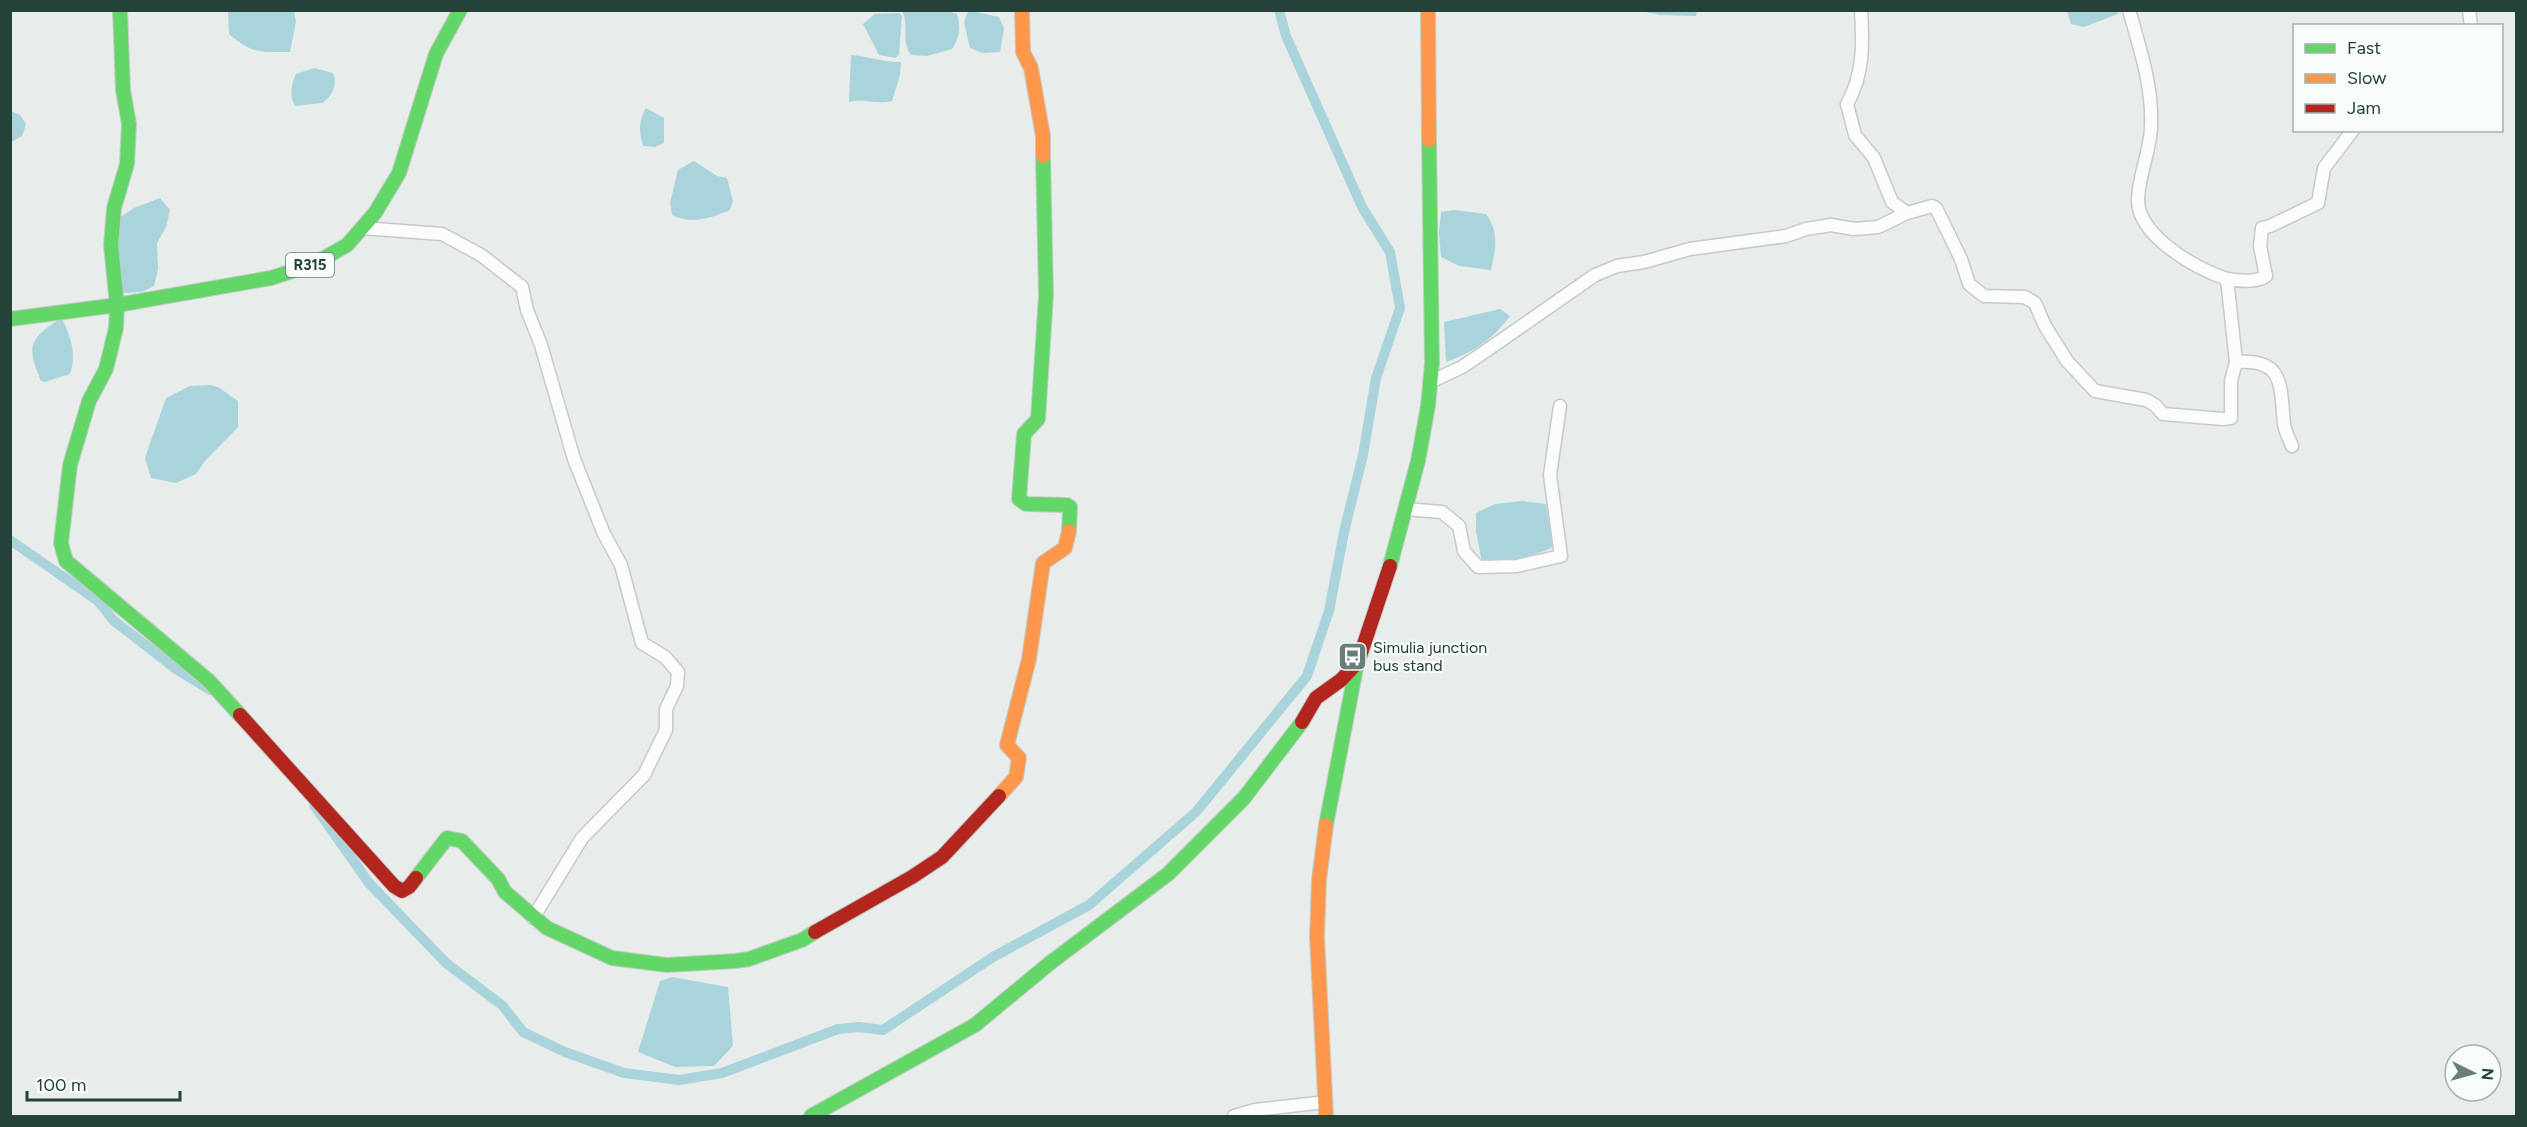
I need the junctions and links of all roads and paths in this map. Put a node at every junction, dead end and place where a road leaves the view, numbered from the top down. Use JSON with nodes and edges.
{"nodes":[{"id":1,"x":120,"y":10,"type":"edge"},
{"id":2,"x":460,"y":10,"type":"edge"},
{"id":3,"x":1022,"y":10,"type":"edge"},
{"id":4,"x":1428,"y":10,"type":"edge"},
{"id":5,"x":1861,"y":10,"type":"edge"},
{"id":6,"x":2129,"y":10,"type":"edge"},
{"id":7,"x":2351,"y":132,"type":"edge"},
{"id":8,"x":1907,"y":213,"type":"junction"},
{"id":9,"x":362,"y":228,"type":"junction"},
{"id":10,"x":2227,"y":279,"type":"junction"},
{"id":11,"x":117,"y":305,"type":"junction"},
{"id":12,"x":10,"y":319,"type":"edge"},
{"id":13,"x":2236,"y":362,"type":"junction"},
{"id":14,"x":1430,"y":382,"type":"junction"},
{"id":15,"x":1560,"y":406,"type":"dead end"},
{"id":16,"x":2292,"y":446,"type":"dead end"},
{"id":17,"x":1405,"y":509,"type":"junction"},
{"id":18,"x":1358,"y":662,"type":"junction"},
{"id":19,"x":533,"y":918,"type":"junction"},
{"id":20,"x":1326,"y":1102,"type":"junction"},
{"id":21,"x":811,"y":1116,"type":"edge"},
{"id":22,"x":1234,"y":1116,"type":"edge"},
{"id":23,"x":1326,"y":1116,"type":"edge"}],
"edges":[{"from":1,"to":11,"type":"street"},
{"from":2,"to":9,"type":"street","number":"R315"},
{"from":3,"to":19,"type":"street"},
{"from":4,"to":14,"type":"street"},
{"from":5,"to":8,"type":"street"},
{"from":6,"to":10,"type":"street"},
{"from":7,"to":10,"type":"street"},
{"from":8,"to":13,"type":"street"},
{"from":8,"to":14,"type":"street"},
{"from":9,"to":11,"type":"street","number":"R315"},
{"from":9,"to":19,"type":"street"},
{"from":10,"to":13,"type":"street"},
{"from":11,"to":12,"type":"street","number":"R315"},
{"from":11,"to":19,"type":"street"},
{"from":13,"to":16,"type":"street"},
{"from":14,"to":17,"type":"street"},
{"from":15,"to":17,"type":"street"},
{"from":17,"to":18,"type":"street"},
{"from":18,"to":20,"type":"street"},
{"from":18,"to":21,"type":"street"},
{"from":20,"to":22,"type":"street"},
{"from":20,"to":23,"type":"street"}]}
